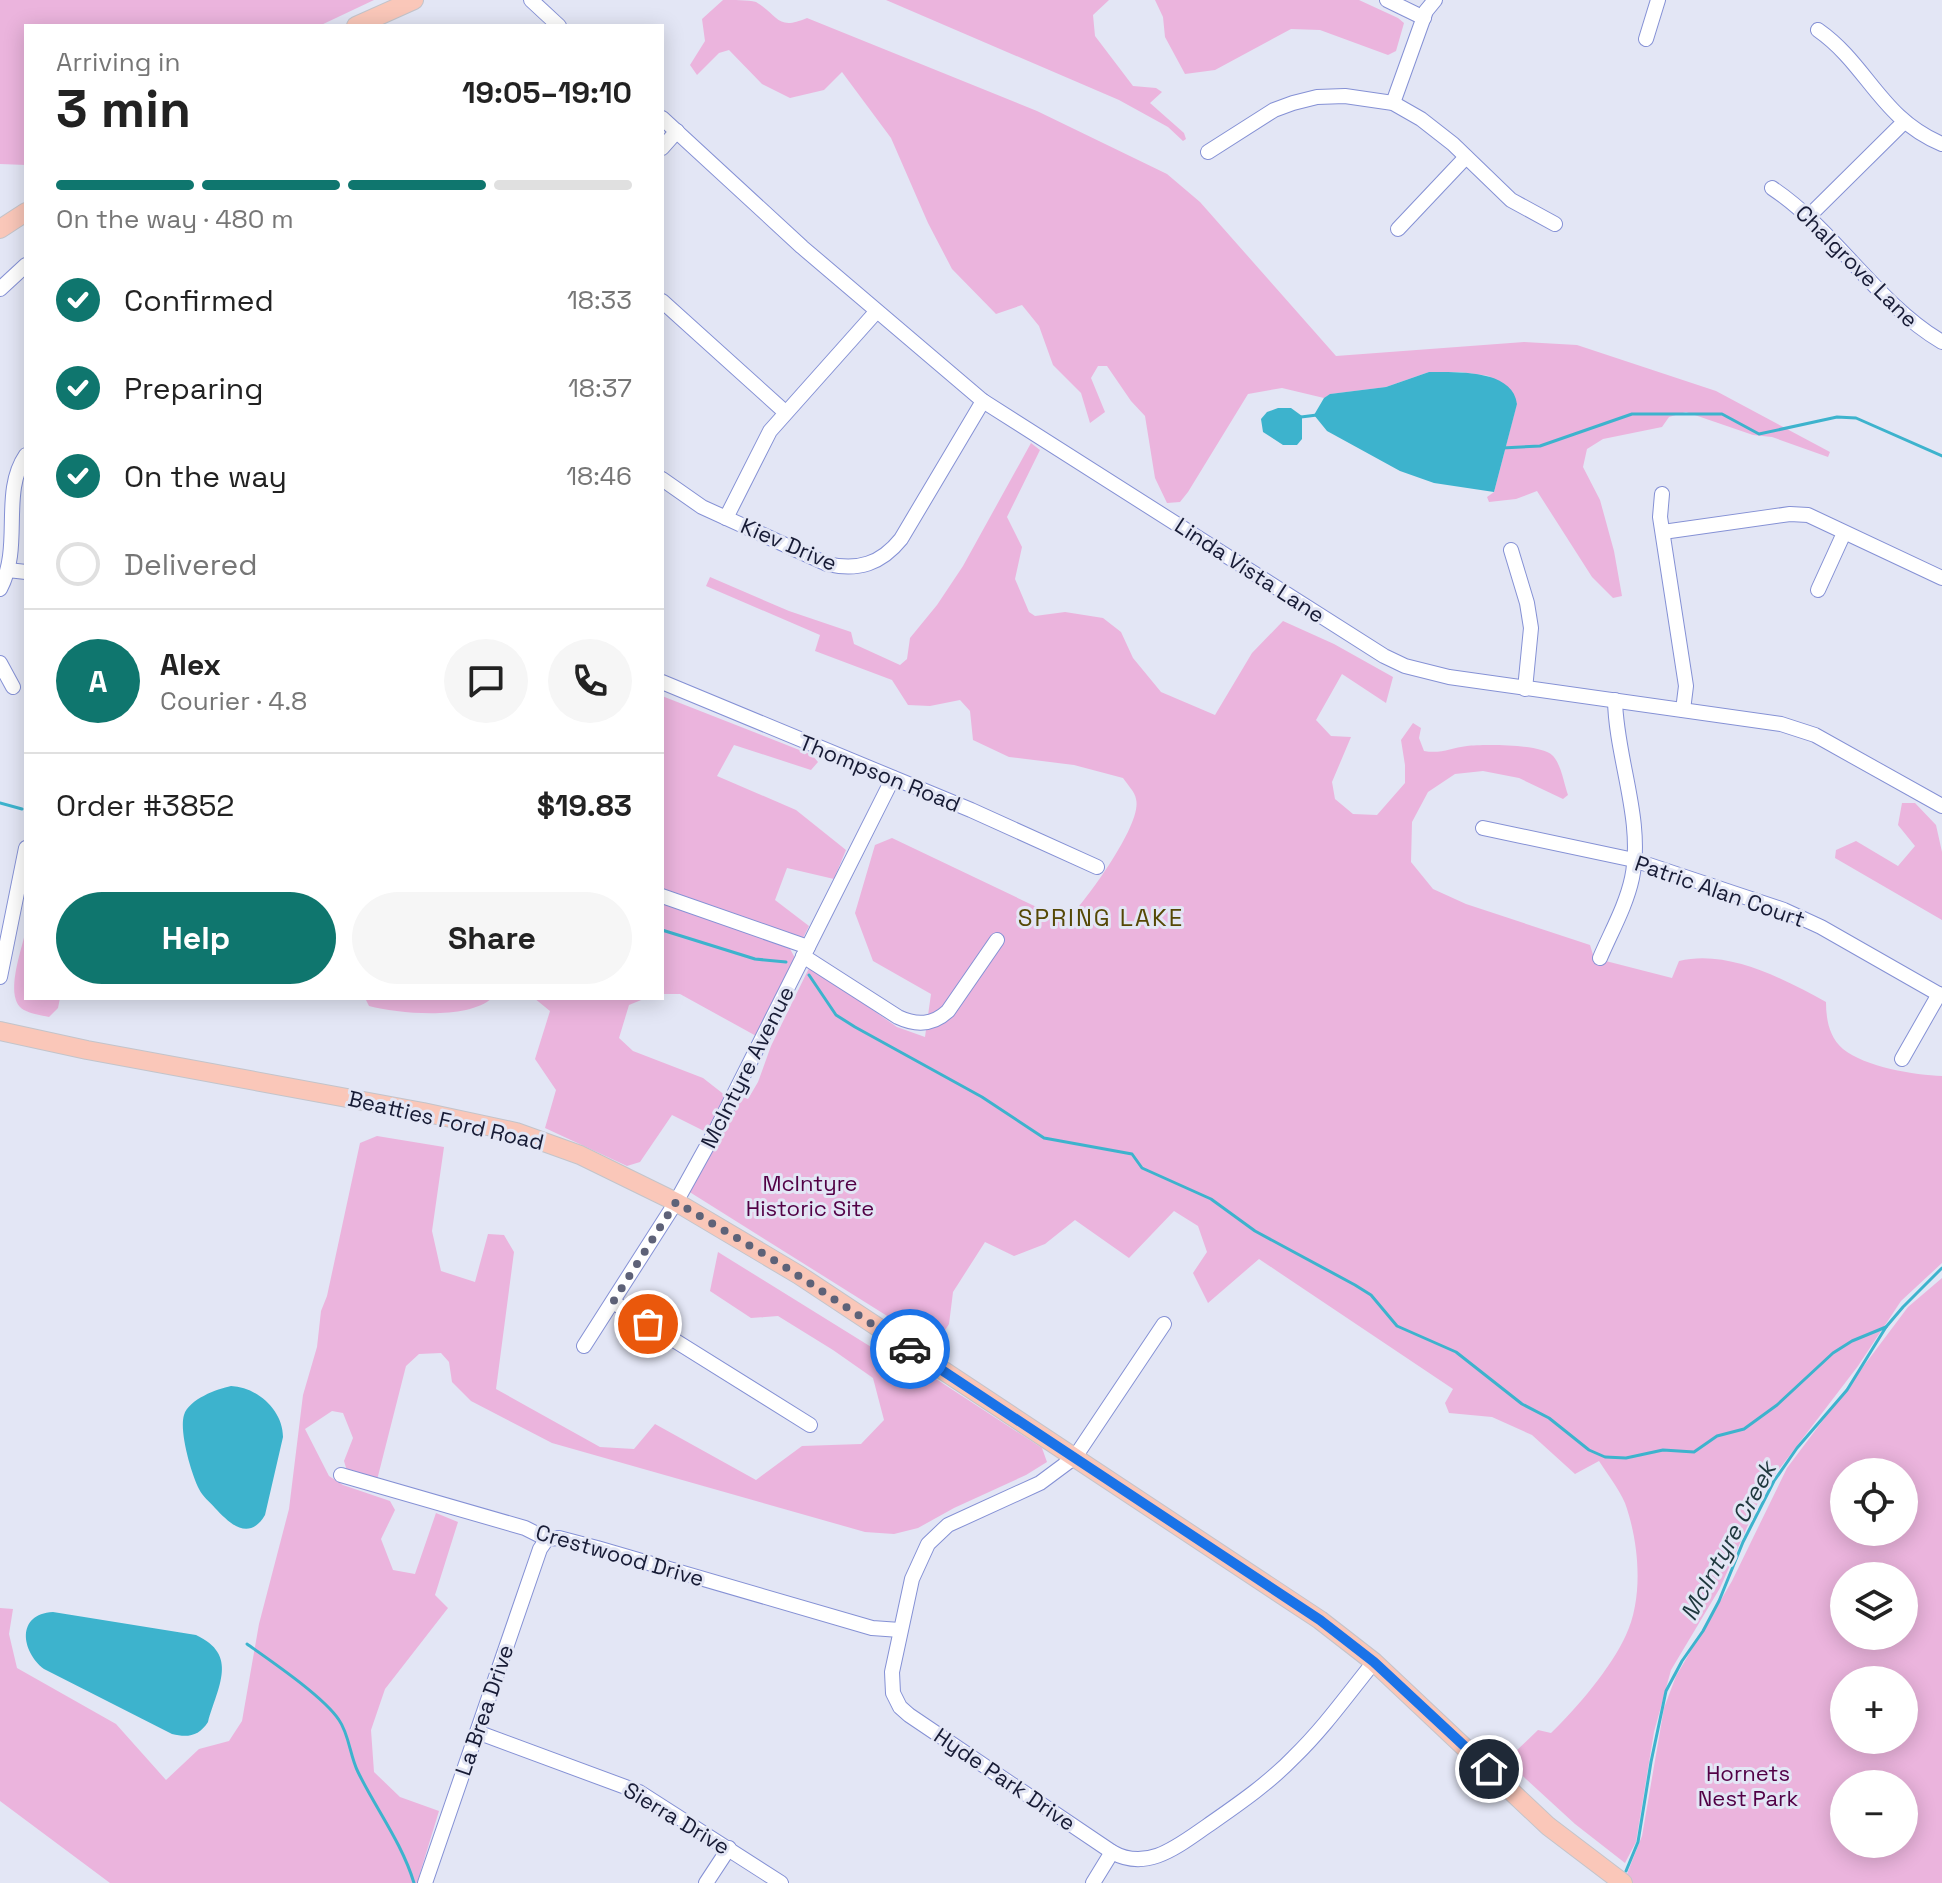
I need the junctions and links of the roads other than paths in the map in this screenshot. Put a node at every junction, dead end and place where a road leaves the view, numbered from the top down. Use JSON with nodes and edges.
{"nodes":[{"id":1,"x":414,"y":0,"type":"edge"},
{"id":2,"x":531,"y":0,"type":"edge"},
{"id":3,"x":1387,"y":0,"type":"edge"},
{"id":4,"x":1435,"y":0,"type":"edge"},
{"id":5,"x":1658,"y":0,"type":"edge"},
{"id":6,"x":1424,"y":18,"type":"junction"},
{"id":7,"x":360,"y":24,"type":"edge"},
{"id":8,"x":557,"y":24,"type":"edge"},
{"id":9,"x":1818,"y":30,"type":"dead end"},
{"id":10,"x":1646,"y":39,"type":"dead end"},
{"id":11,"x":1393,"y":103,"type":"junction"},
{"id":12,"x":664,"y":120,"type":"edge"},
{"id":13,"x":1904,"y":122,"type":"junction"},
{"id":14,"x":677,"y":131,"type":"junction"},
{"id":15,"x":1942,"y":144,"type":"edge"},
{"id":16,"x":664,"y":146,"type":"edge"},
{"id":17,"x":1208,"y":152,"type":"dead end"},
{"id":18,"x":1466,"y":157,"type":"junction"},
{"id":19,"x":1772,"y":188,"type":"dead end"},
{"id":20,"x":24,"y":213,"type":"edge"},
{"id":21,"x":1809,"y":216,"type":"junction"},
{"id":22,"x":1555,"y":224,"type":"dead end"},
{"id":23,"x":0,"y":229,"type":"edge"},
{"id":24,"x":1398,"y":229,"type":"dead end"},
{"id":25,"x":24,"y":267,"type":"edge"},
{"id":26,"x":0,"y":289,"type":"edge"},
{"id":27,"x":664,"y":303,"type":"edge"},
{"id":28,"x":876,"y":312,"type":"junction"},
{"id":29,"x":1942,"y":342,"type":"edge"},
{"id":30,"x":983,"y":401,"type":"junction"},
{"id":31,"x":785,"y":412,"type":"junction"},
{"id":32,"x":24,"y":457,"type":"edge"},
{"id":33,"x":664,"y":480,"type":"edge"},
{"id":34,"x":1662,"y":494,"type":"dead end"},
{"id":35,"x":726,"y":518,"type":"junction"},
{"id":36,"x":1663,"y":532,"type":"junction"},
{"id":37,"x":1844,"y":533,"type":"junction"},
{"id":38,"x":1511,"y":550,"type":"dead end"},
{"id":39,"x":8,"y":570,"type":"junction"},
{"id":40,"x":24,"y":572,"type":"edge"},
{"id":41,"x":1942,"y":578,"type":"edge"},
{"id":42,"x":0,"y":589,"type":"edge"},
{"id":43,"x":1818,"y":590,"type":"dead end"},
{"id":44,"x":0,"y":663,"type":"edge"},
{"id":45,"x":664,"y":683,"type":"edge"},
{"id":46,"x":13,"y":687,"type":"dead end"},
{"id":47,"x":1525,"y":689,"type":"junction"},
{"id":48,"x":1615,"y":700,"type":"junction"},
{"id":49,"x":1683,"y":710,"type":"junction"},
{"id":50,"x":893,"y":778,"type":"junction"},
{"id":51,"x":1942,"y":806,"type":"edge"},
{"id":52,"x":1483,"y":828,"type":"dead end"},
{"id":53,"x":24,"y":858,"type":"edge"},
{"id":54,"x":1634,"y":860,"type":"junction"},
{"id":55,"x":1097,"y":867,"type":"dead end"},
{"id":56,"x":664,"y":897,"type":"edge"},
{"id":57,"x":997,"y":940,"type":"dead end"},
{"id":58,"x":806,"y":952,"type":"junction"},
{"id":59,"x":1600,"y":958,"type":"dead end"},
{"id":60,"x":0,"y":977,"type":"edge"},
{"id":61,"x":1941,"y":995,"type":"edge"},
{"id":62,"x":0,"y":1031,"type":"edge"},
{"id":63,"x":1902,"y":1059,"type":"dead end"},
{"id":64,"x":676,"y":1202,"type":"junction"},
{"id":65,"x":613,"y":1302,"type":"junction"},
{"id":66,"x":1164,"y":1324,"type":"dead end"},
{"id":67,"x":584,"y":1346,"type":"dead end"},
{"id":68,"x":810,"y":1425,"type":"dead end"},
{"id":69,"x":1075,"y":1457,"type":"junction"},
{"id":70,"x":341,"y":1475,"type":"dead end"},
{"id":71,"x":547,"y":1539,"type":"junction"},
{"id":72,"x":900,"y":1630,"type":"junction"},
{"id":73,"x":1374,"y":1662,"type":"junction"},
{"id":74,"x":477,"y":1732,"type":"junction"},
{"id":75,"x":729,"y":1848,"type":"junction"},
{"id":76,"x":1112,"y":1852,"type":"junction"},
{"id":77,"x":425,"y":1883,"type":"edge"},
{"id":78,"x":706,"y":1883,"type":"edge"},
{"id":79,"x":781,"y":1883,"type":"edge"},
{"id":80,"x":1093,"y":1883,"type":"edge"},
{"id":81,"x":1623,"y":1883,"type":"edge"}],
"edges":[{"from":1,"to":7,"type":"main road"},
{"from":2,"to":8,"type":"street"},
{"from":3,"to":6,"type":"street"},
{"from":4,"to":6,"type":"street"},
{"from":5,"to":10,"type":"street"},
{"from":6,"to":11,"type":"street"},
{"from":9,"to":13,"type":"street"},
{"from":11,"to":17,"type":"street"},
{"from":11,"to":18,"type":"street"},
{"from":12,"to":14,"type":"street","name":"Linda Vista Lane"},
{"from":13,"to":15,"type":"street"},
{"from":13,"to":21,"type":"street"},
{"from":14,"to":16,"type":"street"},
{"from":14,"to":28,"type":"street","name":"Linda Vista Lane"},
{"from":18,"to":22,"type":"street"},
{"from":18,"to":24,"type":"street"},
{"from":19,"to":21,"type":"street","name":"Chalgrove Lane"},
{"from":20,"to":23,"type":"main road"},
{"from":21,"to":29,"type":"street","name":"Chalgrove Lane"},
{"from":25,"to":26,"type":"street"},
{"from":27,"to":31,"type":"street"},
{"from":28,"to":30,"type":"street","name":"Linda Vista Lane"},
{"from":28,"to":31,"type":"street"},
{"from":30,"to":35,"type":"street","name":"Kiev Drive"},
{"from":30,"to":47,"type":"street","name":"Linda Vista Lane"},
{"from":31,"to":35,"type":"street"},
{"from":32,"to":39,"type":"street"},
{"from":33,"to":35,"type":"street","name":"Kiev Drive"},
{"from":34,"to":36,"type":"street"},
{"from":36,"to":37,"type":"street"},
{"from":36,"to":49,"type":"street"},
{"from":37,"to":41,"type":"street"},
{"from":37,"to":43,"type":"street"},
{"from":38,"to":47,"type":"street"},
{"from":39,"to":40,"type":"street"},
{"from":39,"to":42,"type":"street"},
{"from":44,"to":46,"type":"street"},
{"from":45,"to":50,"type":"street","name":"Thompson Road"},
{"from":47,"to":48,"type":"street","name":"Linda Vista Lane"},
{"from":48,"to":49,"type":"street","name":"Linda Vista Lane"},
{"from":48,"to":54,"type":"street"},
{"from":49,"to":51,"type":"street","name":"Linda Vista Lane"},
{"from":50,"to":55,"type":"street","name":"Thompson Road"},
{"from":50,"to":58,"type":"street","name":"McIntyre Avenue"},
{"from":52,"to":54,"type":"street","name":"Patric Alan Court"},
{"from":53,"to":60,"type":"street"},
{"from":54,"to":59,"type":"street"},
{"from":54,"to":61,"type":"street","name":"Patric Alan Court"},
{"from":56,"to":58,"type":"street"},
{"from":57,"to":58,"type":"street"},
{"from":58,"to":64,"type":"street","name":"McIntyre Avenue"},
{"from":61,"to":63,"type":"street"},
{"from":62,"to":64,"type":"main road","name":"Beatties Ford Road"},
{"from":64,"to":65,"type":"street","name":"McIntyre Avenue"},
{"from":64,"to":69,"type":"main road","name":"Beatties Ford Road"},
{"from":65,"to":67,"type":"street","name":"McIntyre Avenue"},
{"from":65,"to":68,"type":"street"},
{"from":66,"to":69,"type":"street"},
{"from":69,"to":72,"type":"street","name":"Hyde Park Drive"},
{"from":69,"to":73,"type":"main road","name":"Beatties Ford Road"},
{"from":70,"to":71,"type":"street","name":"Crestwood Drive"},
{"from":71,"to":72,"type":"street","name":"Crestwood Drive"},
{"from":71,"to":74,"type":"street","name":"La Brea Drive"},
{"from":72,"to":76,"type":"street","name":"Hyde Park Drive"},
{"from":73,"to":76,"type":"street","name":"Hyde Park Drive"},
{"from":73,"to":81,"type":"main road","name":"Beatties Ford Road"},
{"from":74,"to":75,"type":"street","name":"Sierra Drive"},
{"from":74,"to":77,"type":"street","name":"La Brea Drive"},
{"from":75,"to":78,"type":"street"},
{"from":75,"to":79,"type":"street","name":"Sierra Drive"},
{"from":76,"to":80,"type":"street"}]}
